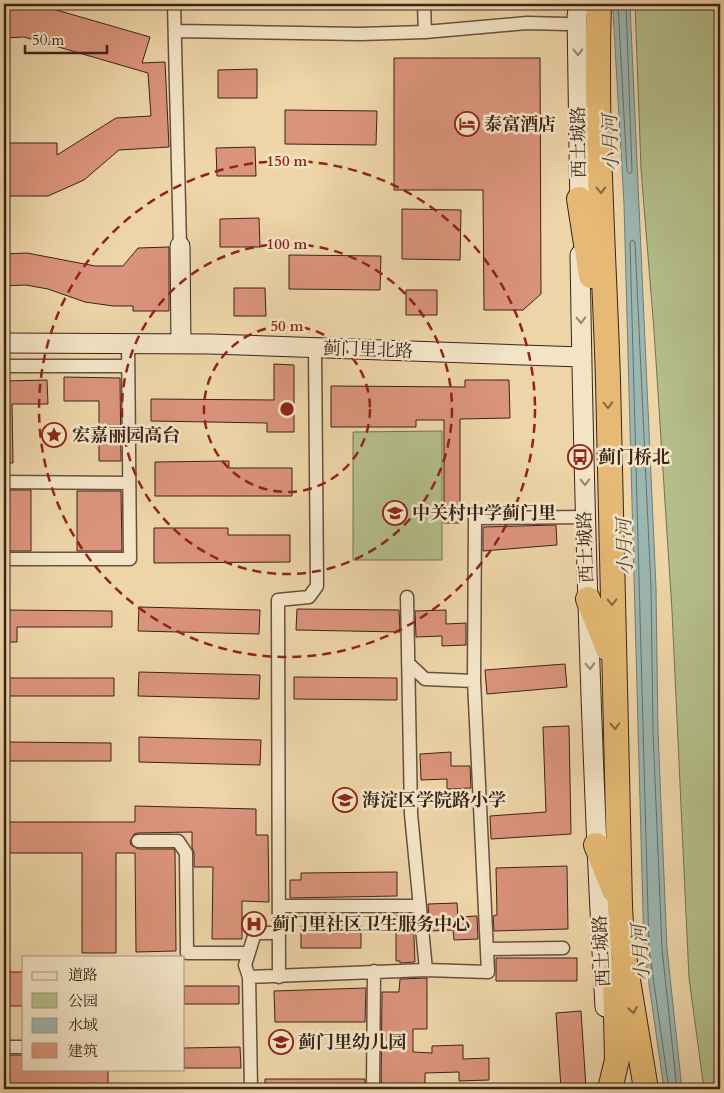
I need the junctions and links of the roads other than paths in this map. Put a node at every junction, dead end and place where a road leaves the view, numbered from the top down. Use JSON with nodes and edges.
{"nodes":[{"id":1,"x":174,"y":4,"type":"edge"},
{"id":2,"x":424,"y":4,"type":"edge"},
{"id":3,"x":579,"y":4,"type":"edge"},
{"id":4,"x":599,"y":4,"type":"edge"},
{"id":5,"x":566,"y":24,"type":"dead end"},
{"id":6,"x":175,"y":31,"type":"junction"},
{"id":7,"x":424,"y":32,"type":"junction"},
{"id":8,"x":579,"y":199,"type":"junction"},
{"id":9,"x":180,"y":246,"type":"joint"},
{"id":10,"x":128,"y":341,"type":"dead end"},
{"id":11,"x":4,"y":342,"type":"edge"},
{"id":12,"x":181,"y":344,"type":"junction"},
{"id":13,"x":315,"y":348,"type":"junction"},
{"id":14,"x":582,"y":357,"type":"junction"},
{"id":15,"x":4,"y":366,"type":"edge"},
{"id":16,"x":128,"y":366,"type":"junction"},
{"id":17,"x":608,"y":379,"type":"junction"},
{"id":18,"x":4,"y":482,"type":"edge"},
{"id":19,"x":129,"y":483,"type":"junction"},
{"id":20,"x":585,"y":518,"type":"junction"},
{"id":21,"x":4,"y":559,"type":"edge"},
{"id":22,"x":407,"y":597,"type":"dead end"},
{"id":23,"x":588,"y":600,"type":"junction"},
{"id":24,"x":613,"y":660,"type":"junction"},
{"id":25,"x":408,"y":663,"type":"junction"},
{"id":26,"x":474,"y":681,"type":"junction"},
{"id":27,"x":138,"y":841,"type":"dead end"},
{"id":28,"x":596,"y":845,"type":"junction"},
{"id":29,"x":279,"y":906,"type":"junction"},
{"id":30,"x":420,"y":906,"type":"junction"},
{"id":31,"x":620,"y":906,"type":"junction"},
{"id":32,"x":279,"y":933,"type":"junction"},
{"id":33,"x":622,"y":944,"type":"junction"},
{"id":34,"x":563,"y":948,"type":"dead end"},
{"id":35,"x":488,"y":949,"type":"junction"},
{"id":36,"x":249,"y":953,"type":"junction"},
{"id":37,"x":426,"y":970,"type":"junction"},
{"id":38,"x":374,"y":971,"type":"junction"},
{"id":39,"x":279,"y":976,"type":"junction"},
{"id":40,"x":249,"y":977,"type":"junction"},
{"id":41,"x":4,"y":1047,"type":"edge"},
{"id":42,"x":22,"y":1047,"type":"edge"},
{"id":43,"x":251,"y":1089,"type":"edge"},
{"id":44,"x":373,"y":1089,"type":"edge"},
{"id":45,"x":609,"y":1089,"type":"edge"},
{"id":46,"x":646,"y":1089,"type":"edge"}],
"edges":[{"from":1,"to":6,"type":"street"},
{"from":2,"to":7,"type":"street"},
{"from":3,"to":8,"type":"street","name":"西土城路","one_way":true},
{"from":4,"to":17,"type":"highway","name":"西土城路","one_way":true},
{"from":5,"to":7,"type":"street"},
{"from":6,"to":7,"type":"street"},
{"from":6,"to":9,"type":"street"},
{"from":8,"to":14,"type":"street","name":"西土城路","one_way":true},
{"from":8,"to":17,"type":"highway"},
{"from":9,"to":12,"type":"street"},
{"from":10,"to":16,"type":"street"},
{"from":11,"to":12,"type":"street","name":"蓟门里北路"},
{"from":12,"to":13,"type":"street","name":"蓟门里北路"},
{"from":13,"to":14,"type":"street","name":"蓟门里北路"},
{"from":13,"to":29,"type":"street"},
{"from":14,"to":20,"type":"street","name":"西土城路","one_way":true},
{"from":15,"to":16,"type":"street"},
{"from":16,"to":19,"type":"street"},
{"from":17,"to":24,"type":"highway","name":"西土城路","one_way":true},
{"from":18,"to":19,"type":"street"},
{"from":19,"to":21,"type":"street"},
{"from":20,"to":23,"type":"street","name":"西土城路"},
{"from":20,"to":26,"type":"street"},
{"from":22,"to":25,"type":"street"},
{"from":23,"to":24,"type":"highway"},
{"from":23,"to":28,"type":"street","name":"西土城路","one_way":true},
{"from":24,"to":31,"type":"highway","name":"西土城路","one_way":true},
{"from":25,"to":26,"type":"street"},
{"from":25,"to":30,"type":"street"},
{"from":26,"to":35,"type":"street"},
{"from":27,"to":36,"type":"street"},
{"from":28,"to":31,"type":"highway"},
{"from":28,"to":45,"type":"street","name":"西土城路"},
{"from":29,"to":30,"type":"street"},
{"from":29,"to":32,"type":"street"},
{"from":30,"to":37,"type":"street"},
{"from":31,"to":33,"type":"highway","name":"西土城路"},
{"from":32,"to":36,"type":"street"},
{"from":32,"to":39,"type":"street"},
{"from":33,"to":45,"type":"highway"},
{"from":33,"to":46,"type":"highway","name":"西土城路","one_way":true},
{"from":34,"to":35,"type":"street"},
{"from":35,"to":37,"type":"street"},
{"from":36,"to":40,"type":"street"},
{"from":37,"to":38,"type":"street"},
{"from":38,"to":39,"type":"street"},
{"from":38,"to":44,"type":"street"},
{"from":39,"to":40,"type":"street"},
{"from":40,"to":43,"type":"street"},
{"from":41,"to":42,"type":"street"}]}
